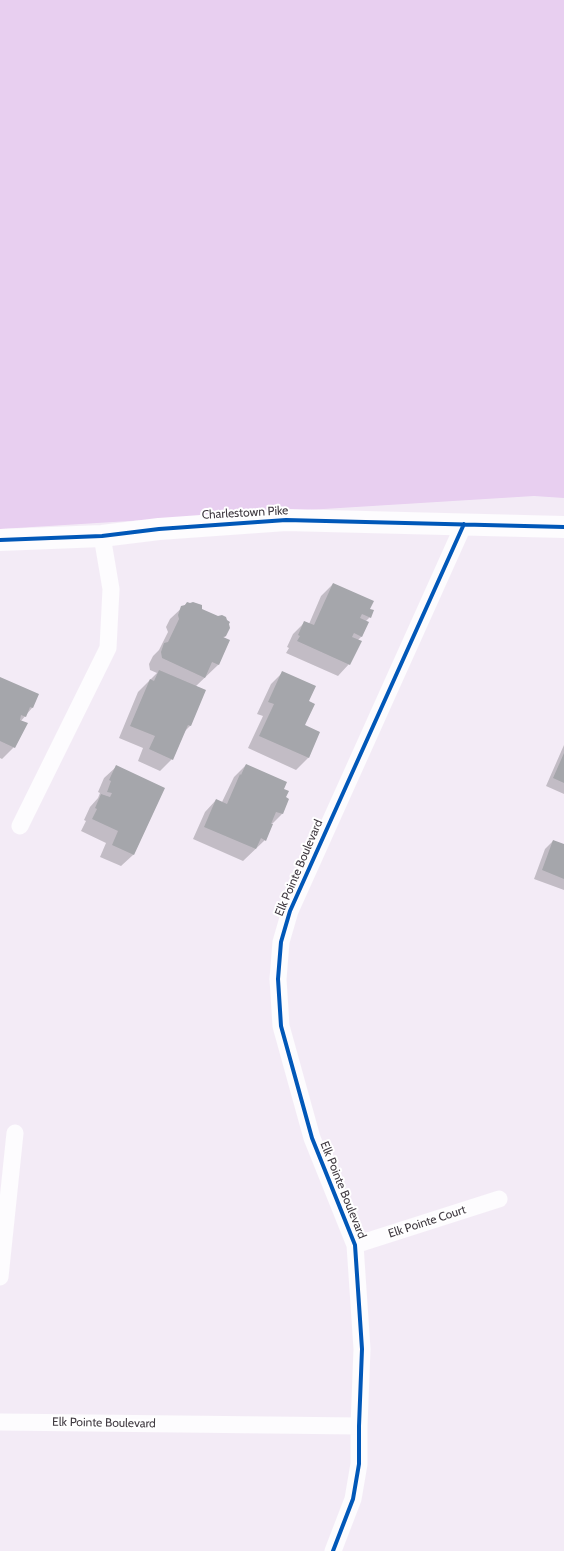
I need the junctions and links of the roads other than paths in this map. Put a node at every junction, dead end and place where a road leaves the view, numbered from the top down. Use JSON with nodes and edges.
{"nodes":[{"id":1,"x":464,"y":524,"type":"junction"},
{"id":2,"x":564,"y":527,"type":"edge"},
{"id":3,"x":102,"y":536,"type":"junction"},
{"id":4,"x":0,"y":540,"type":"edge"},
{"id":5,"x":20,"y":826,"type":"dead end"},
{"id":6,"x":15,"y":1133,"type":"dead end"},
{"id":7,"x":499,"y":1199,"type":"dead end"},
{"id":8,"x":355,"y":1245,"type":"junction"},
{"id":9,"x":0,"y":1277,"type":"edge"},
{"id":10,"x":0,"y":1422,"type":"edge"},
{"id":11,"x":359,"y":1426,"type":"junction"},
{"id":12,"x":333,"y":1551,"type":"edge"}],
"edges":[{"from":1,"to":2,"type":"street","name":"Charlestown Pike"},
{"from":1,"to":3,"type":"street","name":"Charlestown Pike"},
{"from":1,"to":8,"type":"street","name":"Elk Pointe Boulevard"},
{"from":3,"to":4,"type":"street","name":"Charlestown Pike"},
{"from":3,"to":5,"type":"street"},
{"from":6,"to":9,"type":"street"},
{"from":7,"to":8,"type":"street","name":"Elk Pointe Court"},
{"from":8,"to":11,"type":"street","name":"Elk Pointe Boulevard"},
{"from":10,"to":11,"type":"street","name":"Elk Pointe Boulevard"},
{"from":11,"to":12,"type":"street"}]}
